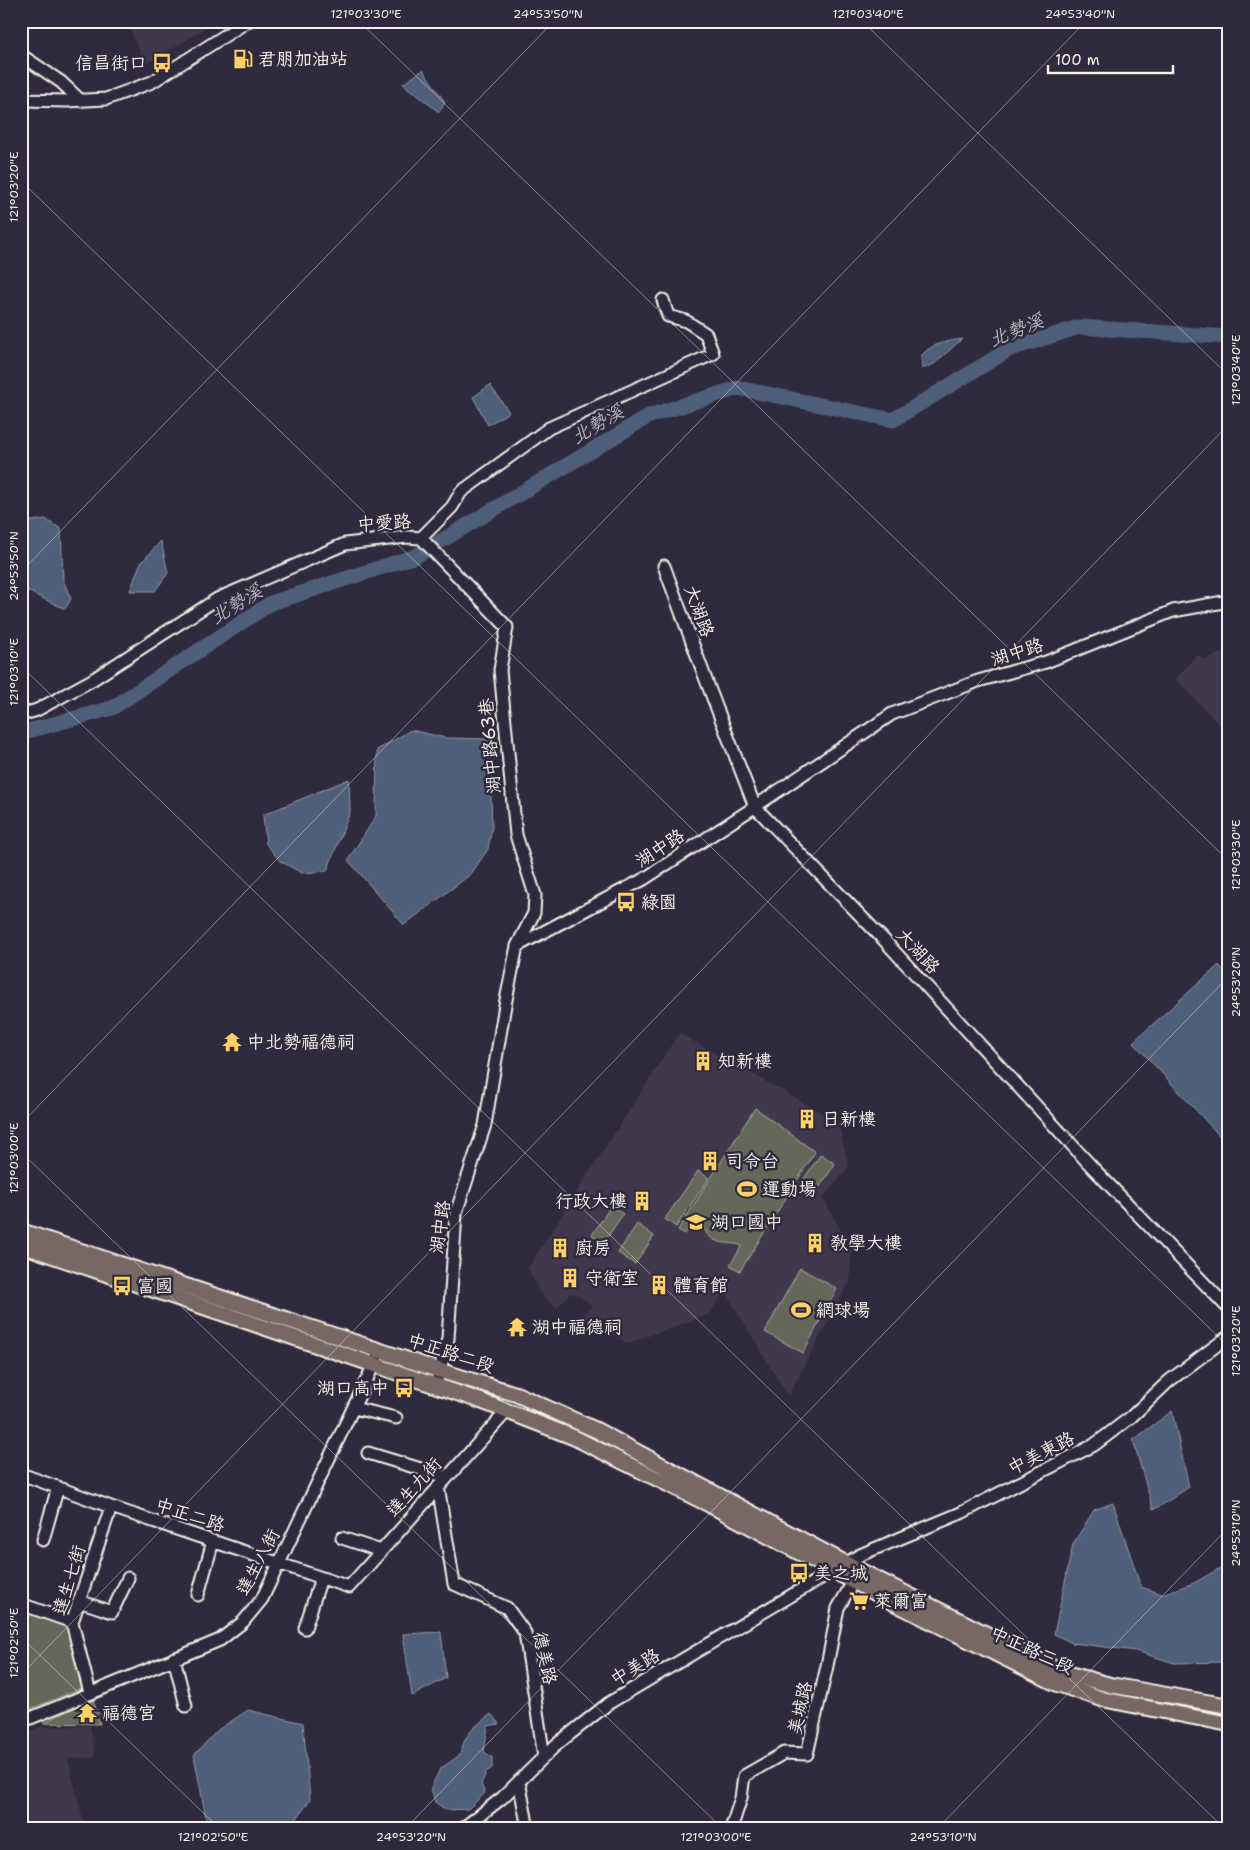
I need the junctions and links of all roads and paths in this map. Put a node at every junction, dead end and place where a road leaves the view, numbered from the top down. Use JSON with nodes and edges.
{"nodes":[{"id":1,"x":248,"y":21,"type":"edge"},
{"id":2,"x":21,"y":54,"type":"edge"},
{"id":3,"x":21,"y":100,"type":"edge"},
{"id":4,"x":81,"y":100,"type":"junction"},
{"id":5,"x":663,"y":300,"type":"dead end"},
{"id":6,"x":421,"y":538,"type":"junction"},
{"id":7,"x":664,"y":566,"type":"dead end"},
{"id":8,"x":1229,"y":600,"type":"edge"},
{"id":9,"x":21,"y":716,"type":"edge"},
{"id":10,"x":755,"y":807,"type":"junction"},
{"id":11,"x":517,"y":946,"type":"junction"},
{"id":12,"x":21,"y":1231,"type":"edge"},
{"id":13,"x":21,"y":1245,"type":"edge"},
{"id":14,"x":1229,"y":1309,"type":"edge"},
{"id":15,"x":1229,"y":1336,"type":"edge"},
{"id":16,"x":380,"y":1350,"type":"junction"},
{"id":17,"x":375,"y":1364,"type":"junction"},
{"id":18,"x":441,"y":1371,"type":"junction"},
{"id":19,"x":435,"y":1385,"type":"junction"},
{"id":20,"x":354,"y":1408,"type":"junction"},
{"id":21,"x":507,"y":1411,"type":"junction"},
{"id":22,"x":396,"y":1418,"type":"dead end"},
{"id":23,"x":368,"y":1453,"type":"dead end"},
{"id":24,"x":21,"y":1474,"type":"edge"},
{"id":25,"x":447,"y":1476,"type":"junction"},
{"id":26,"x":438,"y":1486,"type":"junction"},
{"id":27,"x":58,"y":1487,"type":"junction"},
{"id":28,"x":110,"y":1507,"type":"junction"},
{"id":29,"x":342,"y":1538,"type":"dead end"},
{"id":30,"x":43,"y":1540,"type":"dead end"},
{"id":31,"x":213,"y":1541,"type":"junction"},
{"id":32,"x":381,"y":1551,"type":"junction"},
{"id":33,"x":279,"y":1563,"type":"junction"},
{"id":34,"x":847,"y":1564,"type":"junction"},
{"id":35,"x":834,"y":1571,"type":"junction"},
{"id":36,"x":128,"y":1578,"type":"dead end"},
{"id":37,"x":321,"y":1578,"type":"junction"},
{"id":38,"x":853,"y":1582,"type":"junction"},
{"id":39,"x":348,"y":1588,"type":"joint"},
{"id":40,"x":198,"y":1595,"type":"dead end"},
{"id":41,"x":79,"y":1600,"type":"junction"},
{"id":42,"x":21,"y":1604,"type":"edge"},
{"id":43,"x":72,"y":1622,"type":"junction"},
{"id":44,"x":305,"y":1628,"type":"dead end"},
{"id":45,"x":174,"y":1658,"type":"junction"},
{"id":46,"x":90,"y":1693,"type":"junction"},
{"id":47,"x":186,"y":1706,"type":"dead end"},
{"id":48,"x":1229,"y":1706,"type":"edge"},
{"id":49,"x":21,"y":1722,"type":"edge"},
{"id":50,"x":1229,"y":1724,"type":"edge"},
{"id":51,"x":544,"y":1757,"type":"junction"},
{"id":52,"x":520,"y":1780,"type":"junction"},
{"id":53,"x":462,"y":1829,"type":"edge"},
{"id":54,"x":528,"y":1829,"type":"edge"},
{"id":55,"x":732,"y":1829,"type":"edge"}],
"edges":[{"from":1,"to":4,"type":"street"},
{"from":2,"to":4,"type":"street"},
{"from":3,"to":4,"type":"street"},
{"from":5,"to":6,"type":"street","name":"中愛路"},
{"from":6,"to":9,"type":"street","name":"中愛路"},
{"from":6,"to":11,"type":"street","name":"湖中路63巷"},
{"from":7,"to":10,"type":"street","name":"大湖路"},
{"from":8,"to":10,"type":"street","name":"湖中路"},
{"from":10,"to":11,"type":"street","name":"湖中路"},
{"from":10,"to":14,"type":"street","name":"大湖路"},
{"from":11,"to":18,"type":"street","name":"湖中路"},
{"from":12,"to":16,"type":"main road","name":"中正路二段"},
{"from":13,"to":17,"type":"main road","name":"中正路二段"},
{"from":15,"to":34,"type":"street","name":"中美東路"},
{"from":16,"to":17,"type":"street","name":"達生八街"},
{"from":16,"to":18,"type":"main road","name":"中正路二段"},
{"from":17,"to":19,"type":"main road","name":"中正路二段"},
{"from":17,"to":20,"type":"street","name":"達生八街"},
{"from":18,"to":19,"type":"street","name":"湖中路"},
{"from":18,"to":34,"type":"main road","name":"中正路二段"},
{"from":19,"to":21,"type":"main road","name":"中正路二段"},
{"from":20,"to":22,"type":"street"},
{"from":20,"to":33,"type":"street","name":"達生八街"},
{"from":21,"to":25,"type":"street","name":"達生九街"},
{"from":21,"to":35,"type":"main road","name":"中正路二段"},
{"from":23,"to":25,"type":"street"},
{"from":24,"to":27,"type":"street","name":"中正二路"},
{"from":25,"to":26,"type":"street","name":"達生九街"},
{"from":26,"to":32,"type":"street","name":"達生九街"},
{"from":26,"to":51,"type":"street","name":"德美路"},
{"from":27,"to":28,"type":"street","name":"中正二路"},
{"from":27,"to":30,"type":"street"},
{"from":28,"to":31,"type":"street","name":"中正二路"},
{"from":28,"to":41,"type":"street","name":"達生七街"},
{"from":29,"to":32,"type":"street"},
{"from":31,"to":33,"type":"street","name":"中正二路"},
{"from":31,"to":40,"type":"street"},
{"from":32,"to":39,"type":"street","name":"達生九街"},
{"from":33,"to":37,"type":"street","name":"中正二路"},
{"from":33,"to":45,"type":"street","name":"達生八街"},
{"from":34,"to":35,"type":"street","name":"中美路"},
{"from":34,"to":48,"type":"main road","name":"中正路三段"},
{"from":35,"to":38,"type":"main road","name":"中正路三段"},
{"from":35,"to":51,"type":"street","name":"中美路"},
{"from":36,"to":41,"type":"street"},
{"from":37,"to":39,"type":"street","name":"中正二路"},
{"from":37,"to":44,"type":"street"},
{"from":38,"to":50,"type":"main road","name":"中正路三段"},
{"from":38,"to":55,"type":"street","name":"美城路"},
{"from":41,"to":43,"type":"street","name":"達生七街"},
{"from":42,"to":43,"type":"street"},
{"from":43,"to":46,"type":"street","name":"達生七街"},
{"from":45,"to":46,"type":"street","name":"達生八街"},
{"from":45,"to":47,"type":"street"},
{"from":46,"to":49,"type":"street","name":"達生八街"},
{"from":51,"to":52,"type":"street","name":"中美路"},
{"from":52,"to":53,"type":"street","name":"中美路"},
{"from":52,"to":54,"type":"street"}]}
